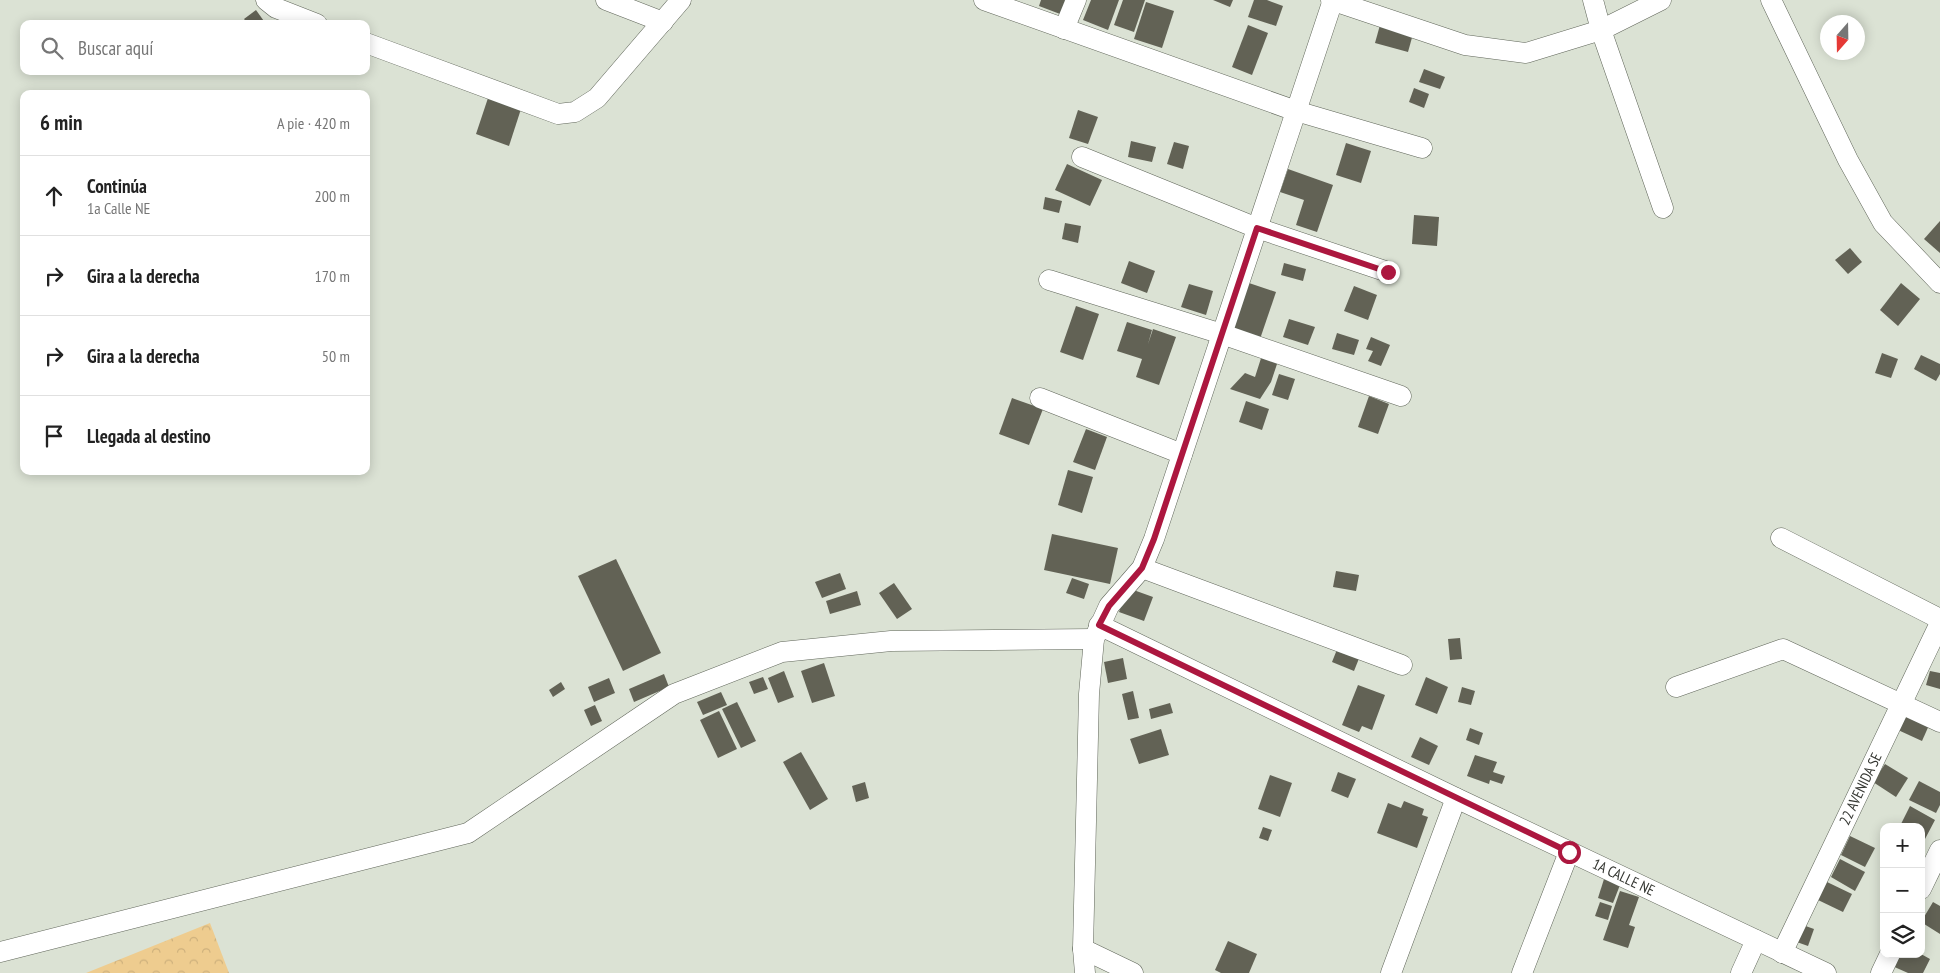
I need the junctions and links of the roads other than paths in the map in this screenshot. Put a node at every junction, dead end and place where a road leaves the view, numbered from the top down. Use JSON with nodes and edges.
{"nodes":[{"id":1,"x":266,"y":0,"type":"edge"},
{"id":2,"x":606,"y":0,"type":"edge"},
{"id":3,"x":681,"y":0,"type":"edge"},
{"id":4,"x":984,"y":0,"type":"edge"},
{"id":5,"x":1076,"y":0,"type":"edge"},
{"id":6,"x":1332,"y":0,"type":"edge"},
{"id":7,"x":1593,"y":0,"type":"edge"},
{"id":8,"x":1661,"y":0,"type":"edge"},
{"id":9,"x":1772,"y":0,"type":"edge"},
{"id":10,"x":307,"y":20,"type":"edge"},
{"id":11,"x":663,"y":22,"type":"junction"},
{"id":12,"x":1064,"y":29,"type":"junction"},
{"id":13,"x":1600,"y":30,"type":"junction"},
{"id":14,"x":370,"y":44,"type":"edge"},
{"id":15,"x":1296,"y":111,"type":"junction"},
{"id":16,"x":1422,"y":148,"type":"dead end"},
{"id":17,"x":1082,"y":157,"type":"dead end"},
{"id":18,"x":1663,"y":208,"type":"dead end"},
{"id":19,"x":1257,"y":228,"type":"junction"},
{"id":20,"x":1388,"y":272,"type":"dead end"},
{"id":21,"x":1049,"y":280,"type":"dead end"},
{"id":22,"x":1940,"y":283,"type":"edge"},
{"id":23,"x":1222,"y":334,"type":"junction"},
{"id":24,"x":1401,"y":396,"type":"dead end"},
{"id":25,"x":1040,"y":398,"type":"dead end"},
{"id":26,"x":1182,"y":454,"type":"junction"},
{"id":27,"x":1781,"y":538,"type":"dead end"},
{"id":28,"x":1142,"y":568,"type":"junction"},
{"id":29,"x":1940,"y":619,"type":"edge"},
{"id":30,"x":1940,"y":623,"type":"edge"},
{"id":31,"x":1097,"y":632,"type":"junction"},
{"id":32,"x":1402,"y":665,"type":"dead end"},
{"id":33,"x":1676,"y":687,"type":"dead end"},
{"id":34,"x":1902,"y":704,"type":"junction"},
{"id":35,"x":1940,"y":722,"type":"edge"},
{"id":36,"x":1456,"y":798,"type":"junction"},
{"id":37,"x":1940,"y":850,"type":"edge"},
{"id":38,"x":1569,"y":852,"type":"junction"},
{"id":39,"x":1925,"y":881,"type":"edge"},
{"id":40,"x":1756,"y":940,"type":"junction"},
{"id":41,"x":1084,"y":949,"type":"junction"},
{"id":42,"x":0,"y":952,"type":"edge"},
{"id":43,"x":1782,"y":953,"type":"junction"},
{"id":44,"x":1888,"y":958,"type":"edge"},
{"id":45,"x":1085,"y":973,"type":"edge"},
{"id":46,"x":1133,"y":973,"type":"edge"},
{"id":47,"x":1391,"y":973,"type":"edge"},
{"id":48,"x":1522,"y":973,"type":"edge"},
{"id":49,"x":1741,"y":973,"type":"edge"},
{"id":50,"x":1826,"y":973,"type":"edge"},
{"id":51,"x":1880,"y":973,"type":"edge"}],
"edges":[{"from":1,"to":10,"type":"street"},
{"from":2,"to":11,"type":"street"},
{"from":3,"to":11,"type":"street"},
{"from":4,"to":12,"type":"street"},
{"from":5,"to":12,"type":"street"},
{"from":6,"to":13,"type":"street"},
{"from":6,"to":15,"type":"street"},
{"from":7,"to":13,"type":"street"},
{"from":8,"to":13,"type":"street"},
{"from":9,"to":22,"type":"street"},
{"from":11,"to":14,"type":"street"},
{"from":12,"to":15,"type":"street"},
{"from":13,"to":18,"type":"street"},
{"from":15,"to":16,"type":"street"},
{"from":15,"to":19,"type":"street"},
{"from":17,"to":19,"type":"street"},
{"from":19,"to":20,"type":"street"},
{"from":19,"to":23,"type":"street"},
{"from":21,"to":23,"type":"street"},
{"from":23,"to":24,"type":"street"},
{"from":23,"to":26,"type":"street"},
{"from":25,"to":26,"type":"street"},
{"from":26,"to":28,"type":"street"},
{"from":27,"to":29,"type":"street"},
{"from":28,"to":31,"type":"street"},
{"from":28,"to":32,"type":"street"},
{"from":30,"to":34,"type":"street","name":"22 AVENIDA SE"},
{"from":31,"to":36,"type":"street","name":"1A CALLE NE"},
{"from":31,"to":41,"type":"street"},
{"from":31,"to":42,"type":"street"},
{"from":33,"to":34,"type":"street"},
{"from":34,"to":35,"type":"street"},
{"from":34,"to":43,"type":"street","name":"22 AVENIDA SE"},
{"from":36,"to":38,"type":"street","name":"1A CALLE NE"},
{"from":36,"to":47,"type":"street"},
{"from":37,"to":39,"type":"street"},
{"from":38,"to":40,"type":"street","name":"1A CALLE NE"},
{"from":38,"to":48,"type":"street"},
{"from":40,"to":43,"type":"street","name":"1A CALLE NE"},
{"from":40,"to":49,"type":"street"},
{"from":41,"to":45,"type":"street"},
{"from":41,"to":46,"type":"street"},
{"from":43,"to":50,"type":"street","name":"1A CALLE NE"},
{"from":44,"to":51,"type":"street"}]}
